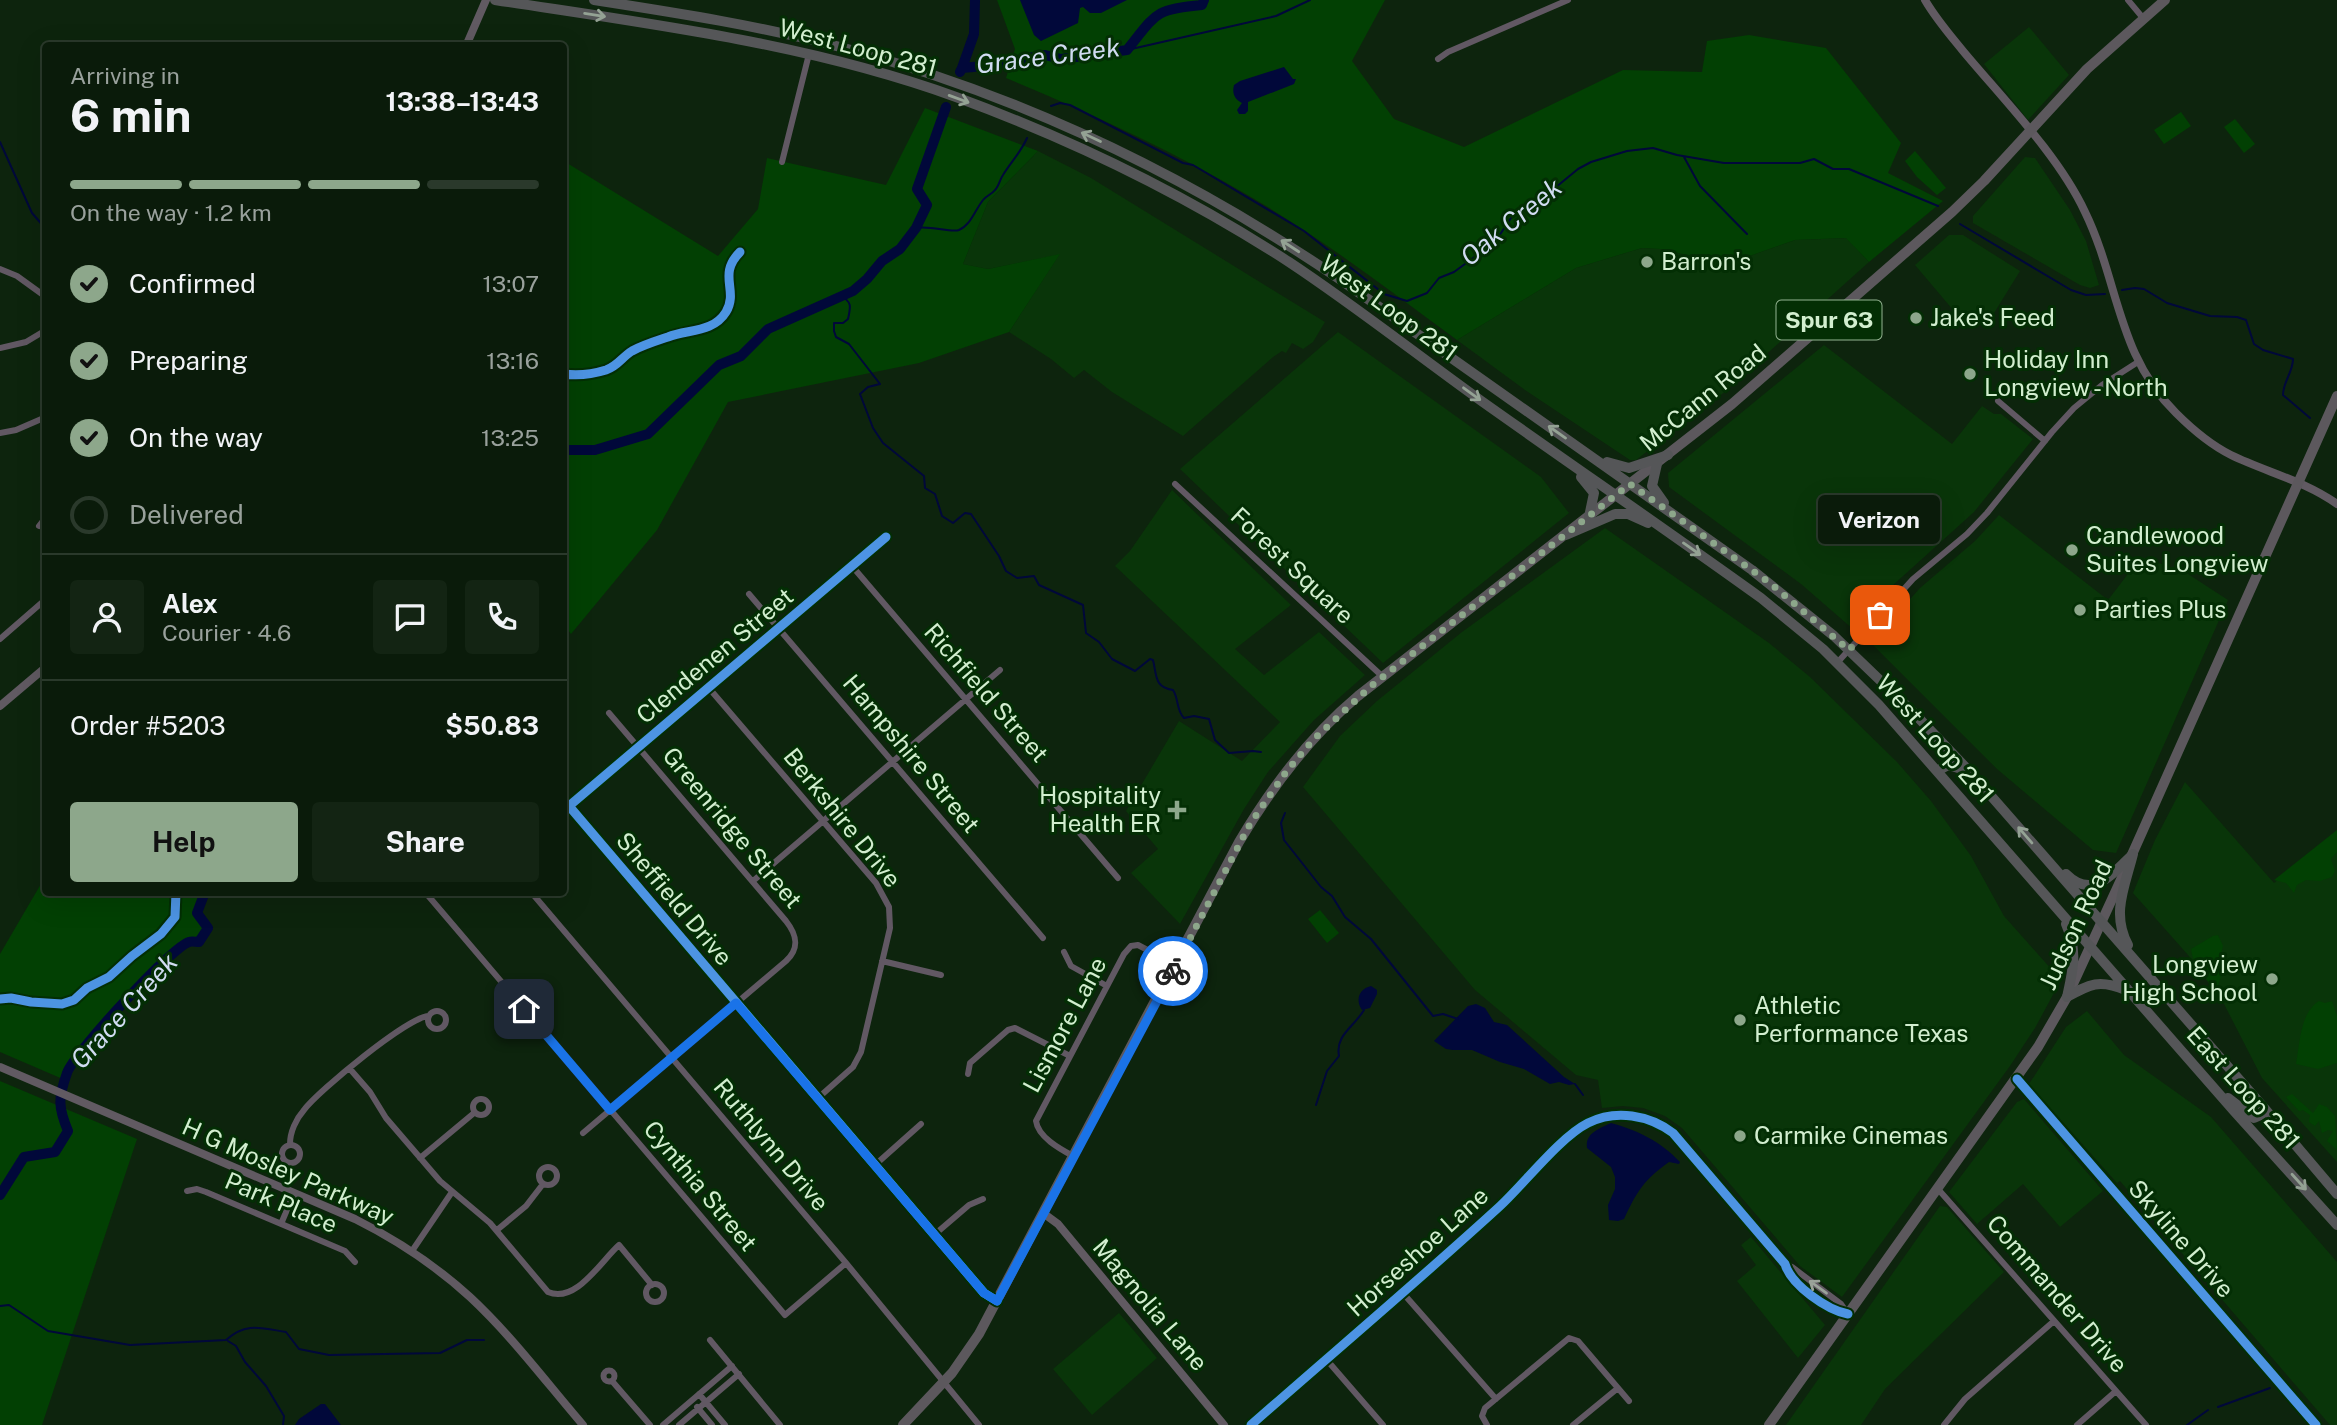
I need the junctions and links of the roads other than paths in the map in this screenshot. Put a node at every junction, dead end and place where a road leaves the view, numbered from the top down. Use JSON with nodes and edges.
{"nodes":[{"id":1,"x":486,"y":0,"type":"edge"},
{"id":2,"x":495,"y":0,"type":"edge"},
{"id":3,"x":594,"y":0,"type":"edge"},
{"id":4,"x":1568,"y":0,"type":"edge"},
{"id":5,"x":1925,"y":0,"type":"edge"},
{"id":6,"x":2129,"y":0,"type":"edge"},
{"id":7,"x":2165,"y":0,"type":"edge"},
{"id":8,"x":2143,"y":18,"type":"junction"},
{"id":9,"x":705,"y":32,"type":"junction"},
{"id":10,"x":791,"y":35,"type":"junction"},
{"id":11,"x":468,"y":42,"type":"edge"},
{"id":12,"x":809,"y":54,"type":"junction"},
{"id":13,"x":822,"y":57,"type":"junction"},
{"id":14,"x":1438,"y":60,"type":"dead end"},
{"id":15,"x":893,"y":62,"type":"junction"},
{"id":16,"x":2029,"y":131,"type":"junction"},
{"id":17,"x":782,"y":162,"type":"dead end"},
{"id":18,"x":1133,"y":173,"type":"junction"},
{"id":19,"x":1220,"y":203,"type":"junction"},
{"id":20,"x":0,"y":269,"type":"edge"},
{"id":21,"x":42,"y":294,"type":"edge"},
{"id":22,"x":1346,"y":302,"type":"junction"},
{"id":23,"x":1399,"y":321,"type":"junction"},
{"id":24,"x":42,"y":332,"type":"edge"},
{"id":25,"x":0,"y":348,"type":"edge"},
{"id":26,"x":2138,"y":362,"type":"junction"},
{"id":27,"x":1432,"y":365,"type":"junction"},
{"id":28,"x":1481,"y":379,"type":"junction"},
{"id":29,"x":2337,"y":396,"type":"edge"},
{"id":30,"x":1998,"y":401,"type":"dead end"},
{"id":31,"x":42,"y":419,"type":"edge"},
{"id":32,"x":0,"y":433,"type":"edge"},
{"id":33,"x":2045,"y":441,"type":"junction"},
{"id":34,"x":1589,"y":455,"type":"junction"},
{"id":35,"x":1668,"y":455,"type":"junction"},
{"id":36,"x":1562,"y":457,"type":"junction"},
{"id":37,"x":1657,"y":464,"type":"junction"},
{"id":38,"x":2298,"y":483,"type":"junction"},
{"id":39,"x":1175,"y":484,"type":"dead end"},
{"id":40,"x":1630,"y":484,"type":"junction"},
{"id":41,"x":1616,"y":495,"type":"junction"},
{"id":42,"x":2337,"y":504,"type":"edge"},
{"id":43,"x":1590,"y":516,"type":"junction"},
{"id":44,"x":1678,"y":518,"type":"junction"},
{"id":45,"x":42,"y":522,"type":"edge"},
{"id":46,"x":39,"y":526,"type":"dead end"},
{"id":47,"x":1667,"y":531,"type":"junction"},
{"id":48,"x":1566,"y":535,"type":"junction"},
{"id":49,"x":886,"y":537,"type":"dead end"},
{"id":50,"x":852,"y":566,"type":"junction"},
{"id":51,"x":750,"y":594,"type":"dead end"},
{"id":52,"x":42,"y":602,"type":"edge"},
{"id":53,"x":778,"y":628,"type":"junction"},
{"id":54,"x":0,"y":639,"type":"edge"},
{"id":55,"x":1849,"y":650,"type":"junction"},
{"id":56,"x":1837,"y":663,"type":"junction"},
{"id":57,"x":42,"y":670,"type":"edge"},
{"id":58,"x":1000,"y":670,"type":"dead end"},
{"id":59,"x":1382,"y":677,"type":"junction"},
{"id":60,"x":708,"y":687,"type":"junction"},
{"id":61,"x":966,"y":699,"type":"junction"},
{"id":62,"x":0,"y":706,"type":"edge"},
{"id":63,"x":609,"y":713,"type":"dead end"},
{"id":64,"x":638,"y":747,"type":"junction"},
{"id":65,"x":893,"y":762,"type":"junction"},
{"id":66,"x":1937,"y":771,"type":"junction"},
{"id":67,"x":1971,"y":773,"type":"junction"},
{"id":68,"x":569,"y":806,"type":"joint"},
{"id":69,"x":823,"y":821,"type":"junction"},
{"id":70,"x":2040,"y":852,"type":"junction"},
{"id":71,"x":2133,"y":854,"type":"junction"},
{"id":72,"x":1118,"y":878,"type":"dead end"},
{"id":73,"x":752,"y":881,"type":"junction"},
{"id":74,"x":428,"y":896,"type":"edge"},
{"id":75,"x":534,"y":896,"type":"edge"},
{"id":76,"x":2060,"y":913,"type":"junction"},
{"id":77,"x":2102,"y":923,"type":"junction"},
{"id":78,"x":1043,"y":938,"type":"dead end"},
{"id":79,"x":2091,"y":947,"type":"junction"},
{"id":80,"x":1064,"y":952,"type":"dead end"},
{"id":81,"x":882,"y":961,"type":"junction"},
{"id":82,"x":1175,"y":965,"type":"junction"},
{"id":83,"x":2140,"y":966,"type":"junction"},
{"id":84,"x":941,"y":975,"type":"dead end"},
{"id":85,"x":1107,"y":986,"type":"junction"},
{"id":86,"x":2128,"y":991,"type":"junction"},
{"id":87,"x":2067,"y":997,"type":"junction"},
{"id":88,"x":736,"y":1003,"type":"junction"},
{"id":89,"x":429,"y":1016,"type":"dead end"},
{"id":90,"x":1070,"y":1056,"type":"junction"},
{"id":91,"x":672,"y":1058,"type":"junction"},
{"id":92,"x":0,"y":1067,"type":"edge"},
{"id":93,"x":350,"y":1069,"type":"junction"},
{"id":94,"x":968,"y":1074,"type":"dead end"},
{"id":95,"x":2017,"y":1079,"type":"junction"},
{"id":96,"x":2214,"y":1088,"type":"junction"},
{"id":97,"x":818,"y":1098,"type":"junction"},
{"id":98,"x":2265,"y":1109,"type":"junction"},
{"id":99,"x":610,"y":1110,"type":"junction"},
{"id":100,"x":474,"y":1113,"type":"dead end"},
{"id":101,"x":921,"y":1124,"type":"dead end"},
{"id":102,"x":583,"y":1133,"type":"dead end"},
{"id":103,"x":290,"y":1144,"type":"dead end"},
{"id":104,"x":1073,"y":1156,"type":"junction"},
{"id":105,"x":420,"y":1158,"type":"junction"},
{"id":106,"x":875,"y":1165,"type":"junction"},
{"id":107,"x":543,"y":1184,"type":"dead end"},
{"id":108,"x":1938,"y":1189,"type":"junction"},
{"id":109,"x":187,"y":1191,"type":"dead end"},
{"id":110,"x":452,"y":1192,"type":"junction"},
{"id":111,"x":294,"y":1193,"type":"junction"},
{"id":112,"x":2337,"y":1194,"type":"edge"},
{"id":113,"x":983,"y":1199,"type":"dead end"},
{"id":114,"x":1043,"y":1213,"type":"junction"},
{"id":115,"x":281,"y":1224,"type":"junction"},
{"id":116,"x":2337,"y":1225,"type":"edge"},
{"id":117,"x":496,"y":1230,"type":"junction"},
{"id":118,"x":934,"y":1235,"type":"junction"},
{"id":119,"x":412,"y":1251,"type":"junction"},
{"id":120,"x":355,"y":1262,"type":"dead end"},
{"id":121,"x":846,"y":1263,"type":"junction"},
{"id":122,"x":652,"y":1285,"type":"dead end"},
{"id":123,"x":1402,"y":1292,"type":"junction"},
{"id":124,"x":997,"y":1301,"type":"junction"},
{"id":125,"x":1848,"y":1314,"type":"junction"},
{"id":126,"x":2054,"y":1321,"type":"junction"},
{"id":127,"x":710,"y":1340,"type":"dead end"},
{"id":128,"x":1326,"y":1359,"type":"junction"},
{"id":129,"x":732,"y":1366,"type":"junction"},
{"id":130,"x":739,"y":1374,"type":"junction"},
{"id":131,"x":612,"y":1381,"type":"dead end"},
{"id":132,"x":944,"y":1383,"type":"junction"},
{"id":133,"x":1618,"y":1388,"type":"junction"},
{"id":134,"x":2116,"y":1391,"type":"junction"},
{"id":135,"x":699,"y":1394,"type":"junction"},
{"id":136,"x":1496,"y":1399,"type":"junction"},
{"id":137,"x":692,"y":1401,"type":"junction"},
{"id":138,"x":1629,"y":1401,"type":"dead end"},
{"id":139,"x":706,"y":1402,"type":"junction"},
{"id":140,"x":698,"y":1409,"type":"junction"},
{"id":141,"x":1582,"y":1422,"type":"edge"},
{"id":142,"x":583,"y":1425,"type":"edge"},
{"id":143,"x":650,"y":1425,"type":"edge"},
{"id":144,"x":663,"y":1425,"type":"edge"},
{"id":145,"x":679,"y":1425,"type":"edge"},
{"id":146,"x":712,"y":1425,"type":"edge"},
{"id":147,"x":725,"y":1425,"type":"edge"},
{"id":148,"x":780,"y":1425,"type":"edge"},
{"id":149,"x":903,"y":1425,"type":"edge"},
{"id":150,"x":979,"y":1425,"type":"edge"},
{"id":151,"x":1224,"y":1425,"type":"edge"},
{"id":152,"x":1251,"y":1425,"type":"edge"},
{"id":153,"x":1384,"y":1425,"type":"edge"},
{"id":154,"x":1488,"y":1425,"type":"edge"},
{"id":155,"x":1573,"y":1425,"type":"edge"},
{"id":156,"x":1769,"y":1425,"type":"edge"},
{"id":157,"x":1944,"y":1425,"type":"edge"},
{"id":158,"x":2077,"y":1425,"type":"edge"},
{"id":159,"x":2146,"y":1425,"type":"edge"},
{"id":160,"x":2316,"y":1425,"type":"edge"}],
"edges":[{"from":1,"to":11,"type":"main road"},
{"from":2,"to":9,"type":"highway","name":"West Loop 281","one_way":true},
{"from":3,"to":10,"type":"highway","name":"West Loop 281"},
{"from":4,"to":14,"type":"street"},
{"from":5,"to":16,"type":"main road"},
{"from":6,"to":8,"type":"street"},
{"from":7,"to":8,"type":"main road","number":"Spur 63"},
{"from":8,"to":16,"type":"main road","name":"McCann Road","number":"Spur 63"},
{"from":9,"to":10,"type":"highway"},
{"from":9,"to":12,"type":"highway","name":"West Loop 281"},
{"from":10,"to":15,"type":"highway","name":"West Loop 281"},
{"from":12,"to":13,"type":"highway","name":"West Loop 281"},
{"from":12,"to":17,"type":"street"},
{"from":13,"to":15,"type":"highway"},
{"from":13,"to":18,"type":"highway","name":"West Loop 281","one_way":true},
{"from":19,"to":15,"type":"highway","name":"West Loop 281","one_way":true},
{"from":16,"to":26,"type":"main road"},
{"from":16,"to":35,"type":"main road","name":"McCann Road","number":"Spur 63"},
{"from":18,"to":19,"type":"highway"},
{"from":18,"to":22,"type":"highway","name":"West Loop 281"},
{"from":23,"to":19,"type":"highway","name":"West Loop 281","one_way":true},
{"from":20,"to":21,"type":"street"},
{"from":22,"to":23,"type":"highway"},
{"from":22,"to":27,"type":"highway","name":"West Loop 281"},
{"from":23,"to":28,"type":"highway","name":"West Loop 281"},
{"from":24,"to":25,"type":"street"},
{"from":26,"to":33,"type":"street"},
{"from":26,"to":38,"type":"main road"},
{"from":27,"to":28,"type":"highway"},
{"from":27,"to":36,"type":"highway","name":"West Loop 281","one_way":true},
{"from":34,"to":28,"type":"highway","name":"West Loop 281","one_way":true},
{"from":29,"to":38,"type":"main road","name":"Judson Road"},
{"from":30,"to":33,"type":"street"},
{"from":31,"to":32,"type":"street"},
{"from":33,"to":55,"type":"street"},
{"from":34,"to":35,"type":"highway"},
{"from":34,"to":40,"type":"highway","name":"West Loop 281"},
{"from":35,"to":37,"type":"main road","name":"McCann Road","number":"Spur 63"},
{"from":36,"to":41,"type":"highway","name":"West Loop 281"},
{"from":36,"to":43,"type":"highway"},
{"from":37,"to":40,"type":"main road","name":"McCann Road","number":"Spur 63"},
{"from":37,"to":44,"type":"highway"},
{"from":38,"to":42,"type":"main road"},
{"from":38,"to":71,"type":"main road","name":"Judson Road"},
{"from":39,"to":59,"type":"street","name":"Forest Square"},
{"from":40,"to":41,"type":"main road","name":"McCann Road","number":"Spur 63"},
{"from":40,"to":44,"type":"highway","name":"West Loop 281"},
{"from":41,"to":43,"type":"main road","name":"McCann Road","number":"Spur 63"},
{"from":41,"to":47,"type":"highway","name":"West Loop 281"},
{"from":43,"to":48,"type":"main road","name":"McCann Road","number":"Spur 63"},
{"from":44,"to":55,"type":"highway","name":"West Loop 281"},
{"from":45,"to":46,"type":"street"},
{"from":47,"to":48,"type":"highway"},
{"from":47,"to":56,"type":"highway","name":"West Loop 281","one_way":true},
{"from":48,"to":59,"type":"main road","name":"McCann Road","number":"Spur 63"},
{"from":49,"to":50,"type":"street","name":"Clendenen Street"},
{"from":50,"to":53,"type":"street","name":"Clendenen Street"},
{"from":50,"to":61,"type":"street","name":"Richfield Street"},
{"from":51,"to":53,"type":"street","name":"Hampshire Street"},
{"from":52,"to":54,"type":"street"},
{"from":53,"to":60,"type":"street","name":"Clendenen Street"},
{"from":53,"to":65,"type":"street","name":"Hampshire Street"},
{"from":55,"to":56,"type":"street"},
{"from":55,"to":67,"type":"highway","name":"West Loop 281"},
{"from":56,"to":66,"type":"highway","name":"West Loop 281"},
{"from":57,"to":62,"type":"main road"},
{"from":58,"to":61,"type":"street"},
{"from":59,"to":82,"type":"main road","name":"McCann Road","number":"Spur 63"},
{"from":60,"to":64,"type":"street","name":"Clendenen Street"},
{"from":60,"to":69,"type":"street","name":"Berkshire Drive"},
{"from":61,"to":65,"type":"street"},
{"from":61,"to":72,"type":"street","name":"Richfield Street"},
{"from":63,"to":64,"type":"street","name":"Greenridge Street"},
{"from":64,"to":68,"type":"street","name":"Clendenen Street"},
{"from":64,"to":73,"type":"street","name":"Greenridge Street"},
{"from":65,"to":69,"type":"street"},
{"from":65,"to":78,"type":"street","name":"Hampshire Street"},
{"from":66,"to":67,"type":"highway"},
{"from":66,"to":76,"type":"highway","name":"West Loop 281"},
{"from":70,"to":67,"type":"highway","name":"West Loop 281","one_way":true},
{"from":68,"to":88,"type":"street","name":"Sheffield Drive"},
{"from":69,"to":73,"type":"street"},
{"from":69,"to":81,"type":"street","name":"Berkshire Drive"},
{"from":70,"to":71,"type":"highway"},
{"from":70,"to":77,"type":"highway","name":"West Loop 281"},
{"from":71,"to":77,"type":"main road","name":"Judson Road"},
{"from":71,"to":83,"type":"highway"},
{"from":73,"to":88,"type":"street","name":"Greenridge Street"},
{"from":74,"to":99,"type":"street","name":"Cynthia Street"},
{"from":75,"to":91,"type":"street","name":"Ruthlynn Drive"},
{"from":76,"to":79,"type":"highway","name":"West Loop 281"},
{"from":76,"to":87,"type":"highway"},
{"from":77,"to":79,"type":"main road","name":"Judson Road"},
{"from":77,"to":83,"type":"highway","name":"East Loop 281"},
{"from":79,"to":86,"type":"highway","name":"East Loop 281"},
{"from":79,"to":87,"type":"main road","name":"Judson Road"},
{"from":80,"to":85,"type":"street"},
{"from":81,"to":84,"type":"street"},
{"from":81,"to":97,"type":"street","name":"Berkshire Drive"},
{"from":82,"to":85,"type":"street","name":"Lismore Lane"},
{"from":82,"to":104,"type":"main road","name":"McCann Road","number":"Spur 63"},
{"from":83,"to":98,"type":"highway","name":"East Loop 281"},
{"from":85,"to":90,"type":"street","name":"Lismore Lane"},
{"from":86,"to":87,"type":"highway"},
{"from":86,"to":96,"type":"highway","name":"East Loop 281"},
{"from":87,"to":95,"type":"main road","name":"Judson Road"},
{"from":88,"to":91,"type":"street","name":"Greenridge Street"},
{"from":88,"to":97,"type":"street","name":"Sheffield Drive"},
{"from":89,"to":93,"type":"street"},
{"from":90,"to":94,"type":"street"},
{"from":90,"to":104,"type":"street","name":"Lismore Lane"},
{"from":91,"to":99,"type":"street","name":"Greenridge Street"},
{"from":91,"to":121,"type":"street","name":"Ruthlynn Drive"},
{"from":92,"to":111,"type":"main road","name":"H G Mosley Parkway"},
{"from":93,"to":103,"type":"street"},
{"from":93,"to":105,"type":"street"},
{"from":95,"to":108,"type":"main road","name":"Judson Road"},
{"from":95,"to":160,"type":"street","name":"Skyline Drive"},
{"from":96,"to":98,"type":"highway"},
{"from":96,"to":116,"type":"highway","name":"East Loop 281","one_way":true},
{"from":97,"to":106,"type":"street","name":"Sheffield Drive"},
{"from":98,"to":112,"type":"highway","name":"East Loop 281"},
{"from":99,"to":102,"type":"street","name":"Greenridge Street"},
{"from":99,"to":121,"type":"street","name":"Cynthia Street"},
{"from":100,"to":105,"type":"street"},
{"from":101,"to":106,"type":"street"},
{"from":104,"to":114,"type":"main road","name":"McCann Road","number":"Spur 63"},
{"from":105,"to":110,"type":"street"},
{"from":106,"to":118,"type":"street","name":"Sheffield Drive"},
{"from":107,"to":117,"type":"street"},
{"from":108,"to":125,"type":"main road","name":"Judson Road"},
{"from":108,"to":126,"type":"street","name":"Commander Drive"},
{"from":109,"to":115,"type":"street","name":"Park Place"},
{"from":110,"to":117,"type":"street"},
{"from":110,"to":119,"type":"street"},
{"from":111,"to":115,"type":"street"},
{"from":111,"to":119,"type":"main road","name":"H G Mosley Parkway"},
{"from":113,"to":118,"type":"street"},
{"from":114,"to":124,"type":"main road","name":"McCann Road","number":"Spur 63"},
{"from":114,"to":151,"type":"main road","name":"Magnolia Lane"},
{"from":115,"to":120,"type":"street","name":"Park Place"},
{"from":117,"to":122,"type":"street"},
{"from":118,"to":124,"type":"street","name":"Sheffield Drive"},
{"from":119,"to":142,"type":"main road","name":"H G Mosley Parkway"},
{"from":121,"to":132,"type":"street","name":"Ruthlynn Drive"},
{"from":123,"to":125,"type":"street","name":"Horseshoe Lane"},
{"from":123,"to":128,"type":"street","name":"Horseshoe Lane"},
{"from":123,"to":136,"type":"street"},
{"from":124,"to":132,"type":"main road","name":"McCann Road","number":"Spur 63"},
{"from":125,"to":156,"type":"main road","name":"Judson Road"},
{"from":126,"to":134,"type":"street","name":"Commander Drive"},
{"from":126,"to":157,"type":"street"},
{"from":127,"to":129,"type":"street"},
{"from":128,"to":152,"type":"street","name":"Horseshoe Lane"},
{"from":128,"to":153,"type":"street"},
{"from":129,"to":130,"type":"street"},
{"from":129,"to":135,"type":"street"},
{"from":130,"to":139,"type":"street"},
{"from":130,"to":148,"type":"street"},
{"from":131,"to":143,"type":"street"},
{"from":132,"to":149,"type":"main road","name":"McCann Road","number":"Spur 63"},
{"from":132,"to":150,"type":"street","name":"Ruthlynn Drive"},
{"from":133,"to":136,"type":"street"},
{"from":133,"to":138,"type":"street"},
{"from":133,"to":141,"type":"street"},
{"from":134,"to":158,"type":"street"},
{"from":134,"to":159,"type":"street","name":"Commander Drive"},
{"from":135,"to":137,"type":"street"},
{"from":135,"to":139,"type":"street"},
{"from":136,"to":154,"type":"street"},
{"from":137,"to":140,"type":"street"},
{"from":137,"to":144,"type":"street"},
{"from":139,"to":140,"type":"street"},
{"from":139,"to":147,"type":"street"},
{"from":140,"to":145,"type":"street"},
{"from":140,"to":146,"type":"street"},
{"from":141,"to":155,"type":"street"}]}
